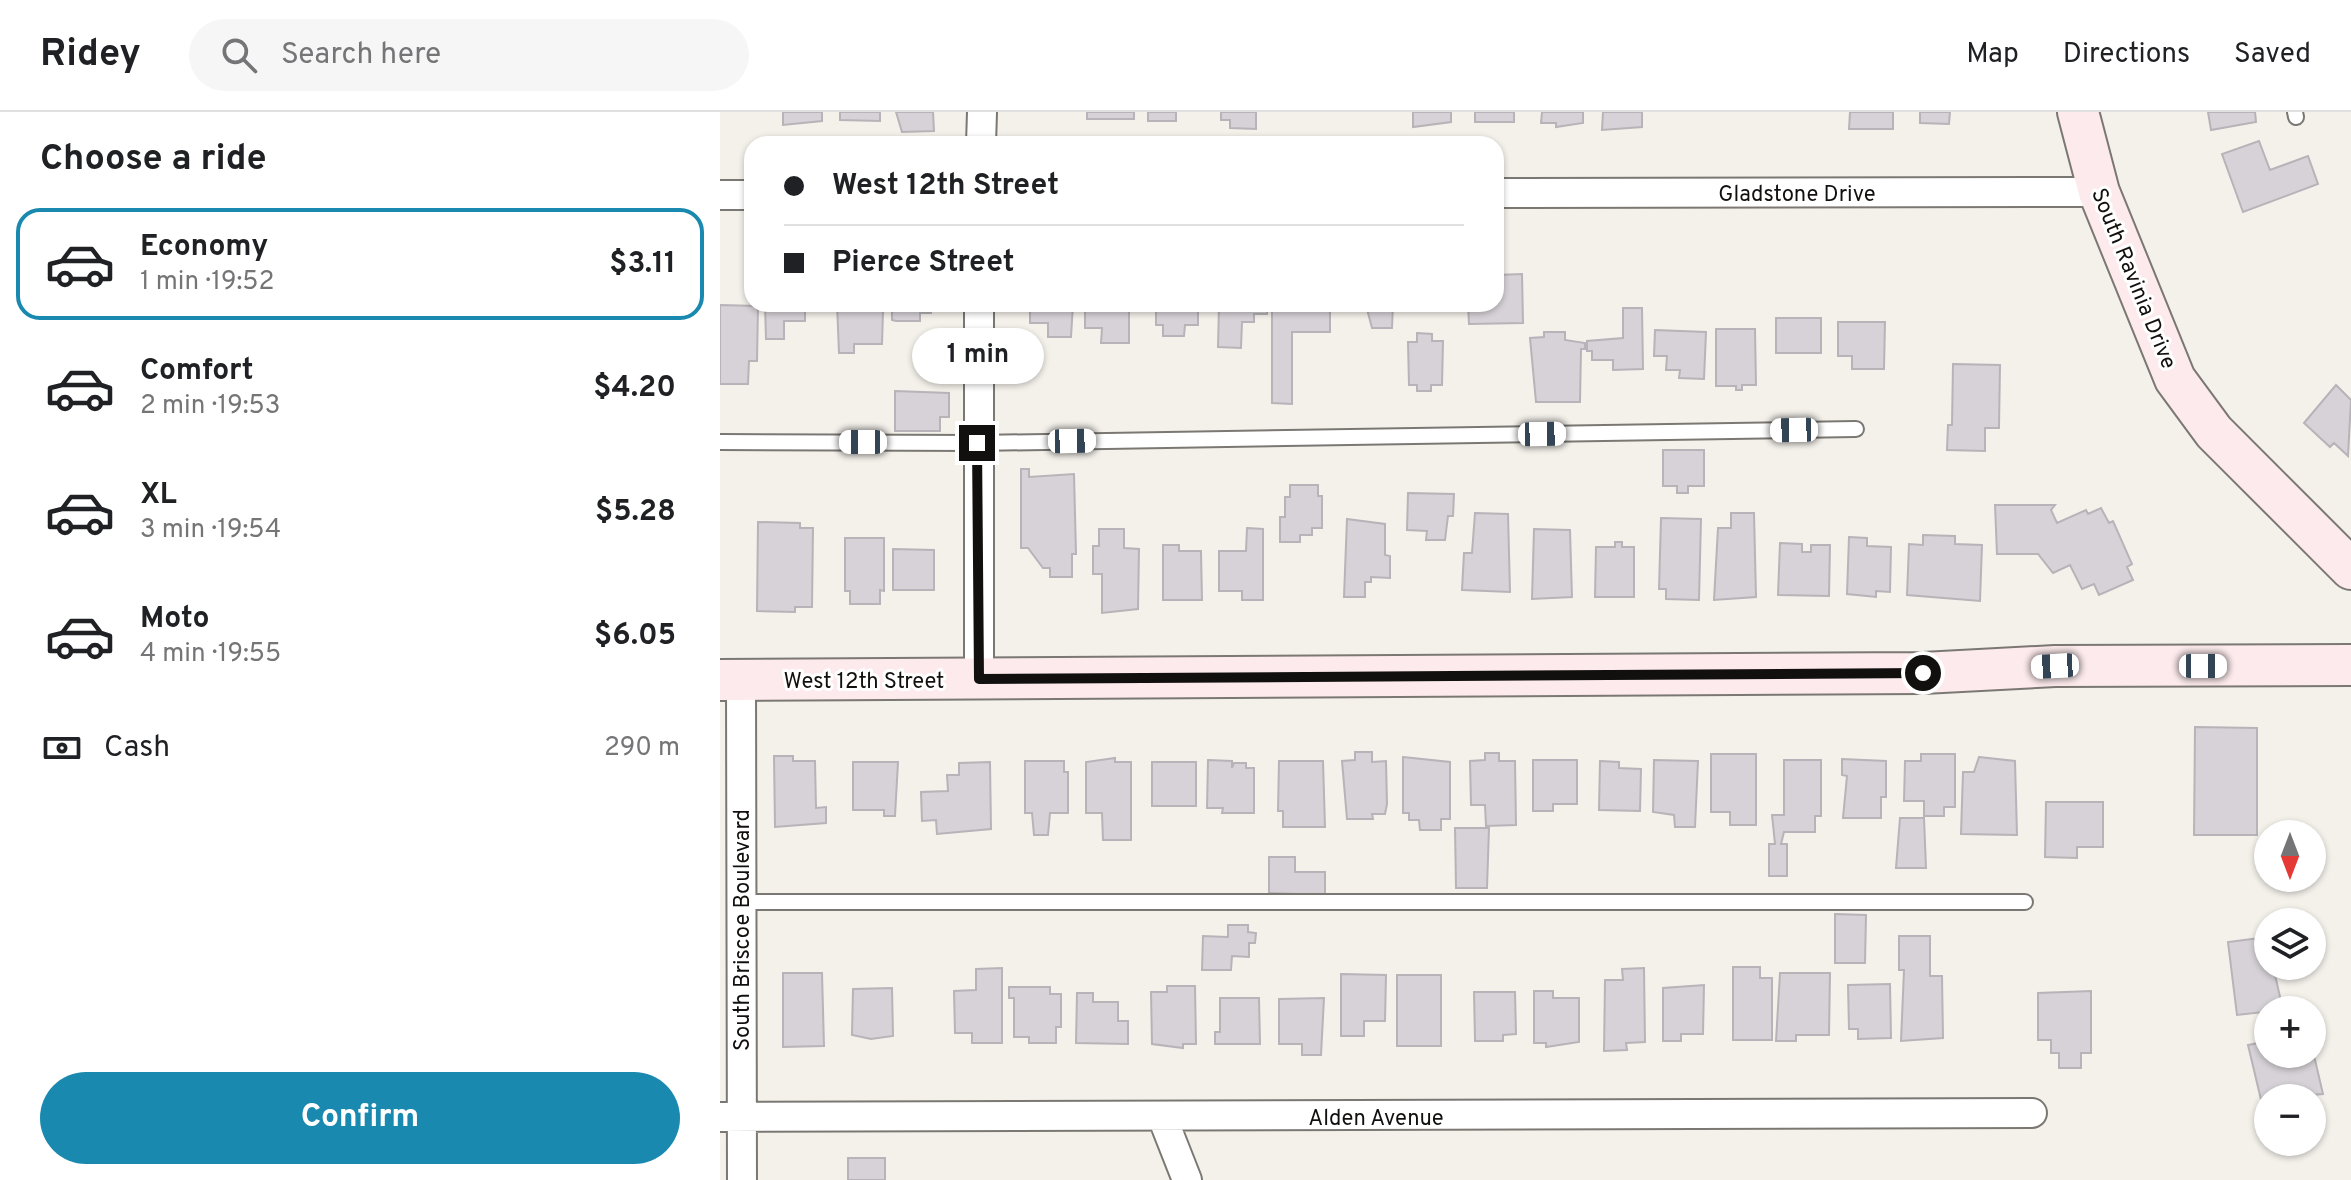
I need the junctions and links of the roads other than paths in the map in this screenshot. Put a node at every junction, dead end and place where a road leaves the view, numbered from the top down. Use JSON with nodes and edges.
{"nodes":[{"id":1,"x":982,"y":112,"type":"edge"},
{"id":2,"x":2078,"y":112,"type":"edge"},
{"id":3,"x":981,"y":136,"type":"edge"},
{"id":4,"x":2099,"y":192,"type":"junction"},
{"id":5,"x":1504,"y":193,"type":"edge"},
{"id":6,"x":720,"y":195,"type":"edge"},
{"id":7,"x":744,"y":195,"type":"edge"},
{"id":8,"x":979,"y":312,"type":"edge"},
{"id":9,"x":1856,"y":429,"type":"dead end"},
{"id":10,"x":720,"y":442,"type":"edge"},
{"id":11,"x":977,"y":443,"type":"junction"},
{"id":12,"x":2351,"y":569,"type":"edge"},
{"id":13,"x":2351,"y":665,"type":"edge"},
{"id":14,"x":979,"y":679,"type":"junction"},
{"id":15,"x":731,"y":680,"type":"edge"},
{"id":16,"x":740,"y":902,"type":"junction"},
{"id":17,"x":2025,"y":902,"type":"dead end"},
{"id":18,"x":2032,"y":1113,"type":"dead end"},
{"id":19,"x":731,"y":1117,"type":"edge"},
{"id":20,"x":1163,"y":1119,"type":"junction"},
{"id":21,"x":742,"y":1180,"type":"edge"},
{"id":22,"x":1187,"y":1180,"type":"edge"}],
"edges":[{"from":1,"to":3,"type":"street"},
{"from":2,"to":4,"type":"street","name":"South Ravinia Drive"},
{"from":4,"to":5,"type":"street","name":"Gladstone Drive"},
{"from":4,"to":12,"type":"street","name":"South Ravinia Drive"},
{"from":6,"to":7,"type":"street"},
{"from":8,"to":11,"type":"street"},
{"from":9,"to":11,"type":"lane"},
{"from":10,"to":11,"type":"lane"},
{"from":11,"to":14,"type":"street"},
{"from":13,"to":14,"type":"street","name":"West 12th Street"},
{"from":14,"to":15,"type":"street","name":"West 12th Street"},
{"from":15,"to":16,"type":"street","name":"South Briscoe Boulevard"},
{"from":16,"to":17,"type":"lane"},
{"from":16,"to":19,"type":"street","name":"South Briscoe Boulevard"},
{"from":18,"to":20,"type":"street","name":"Alden Avenue"},
{"from":19,"to":20,"type":"street","name":"Alden Avenue"},
{"from":19,"to":21,"type":"street","name":"South Briscoe Boulevard"},
{"from":20,"to":22,"type":"street"}]}
